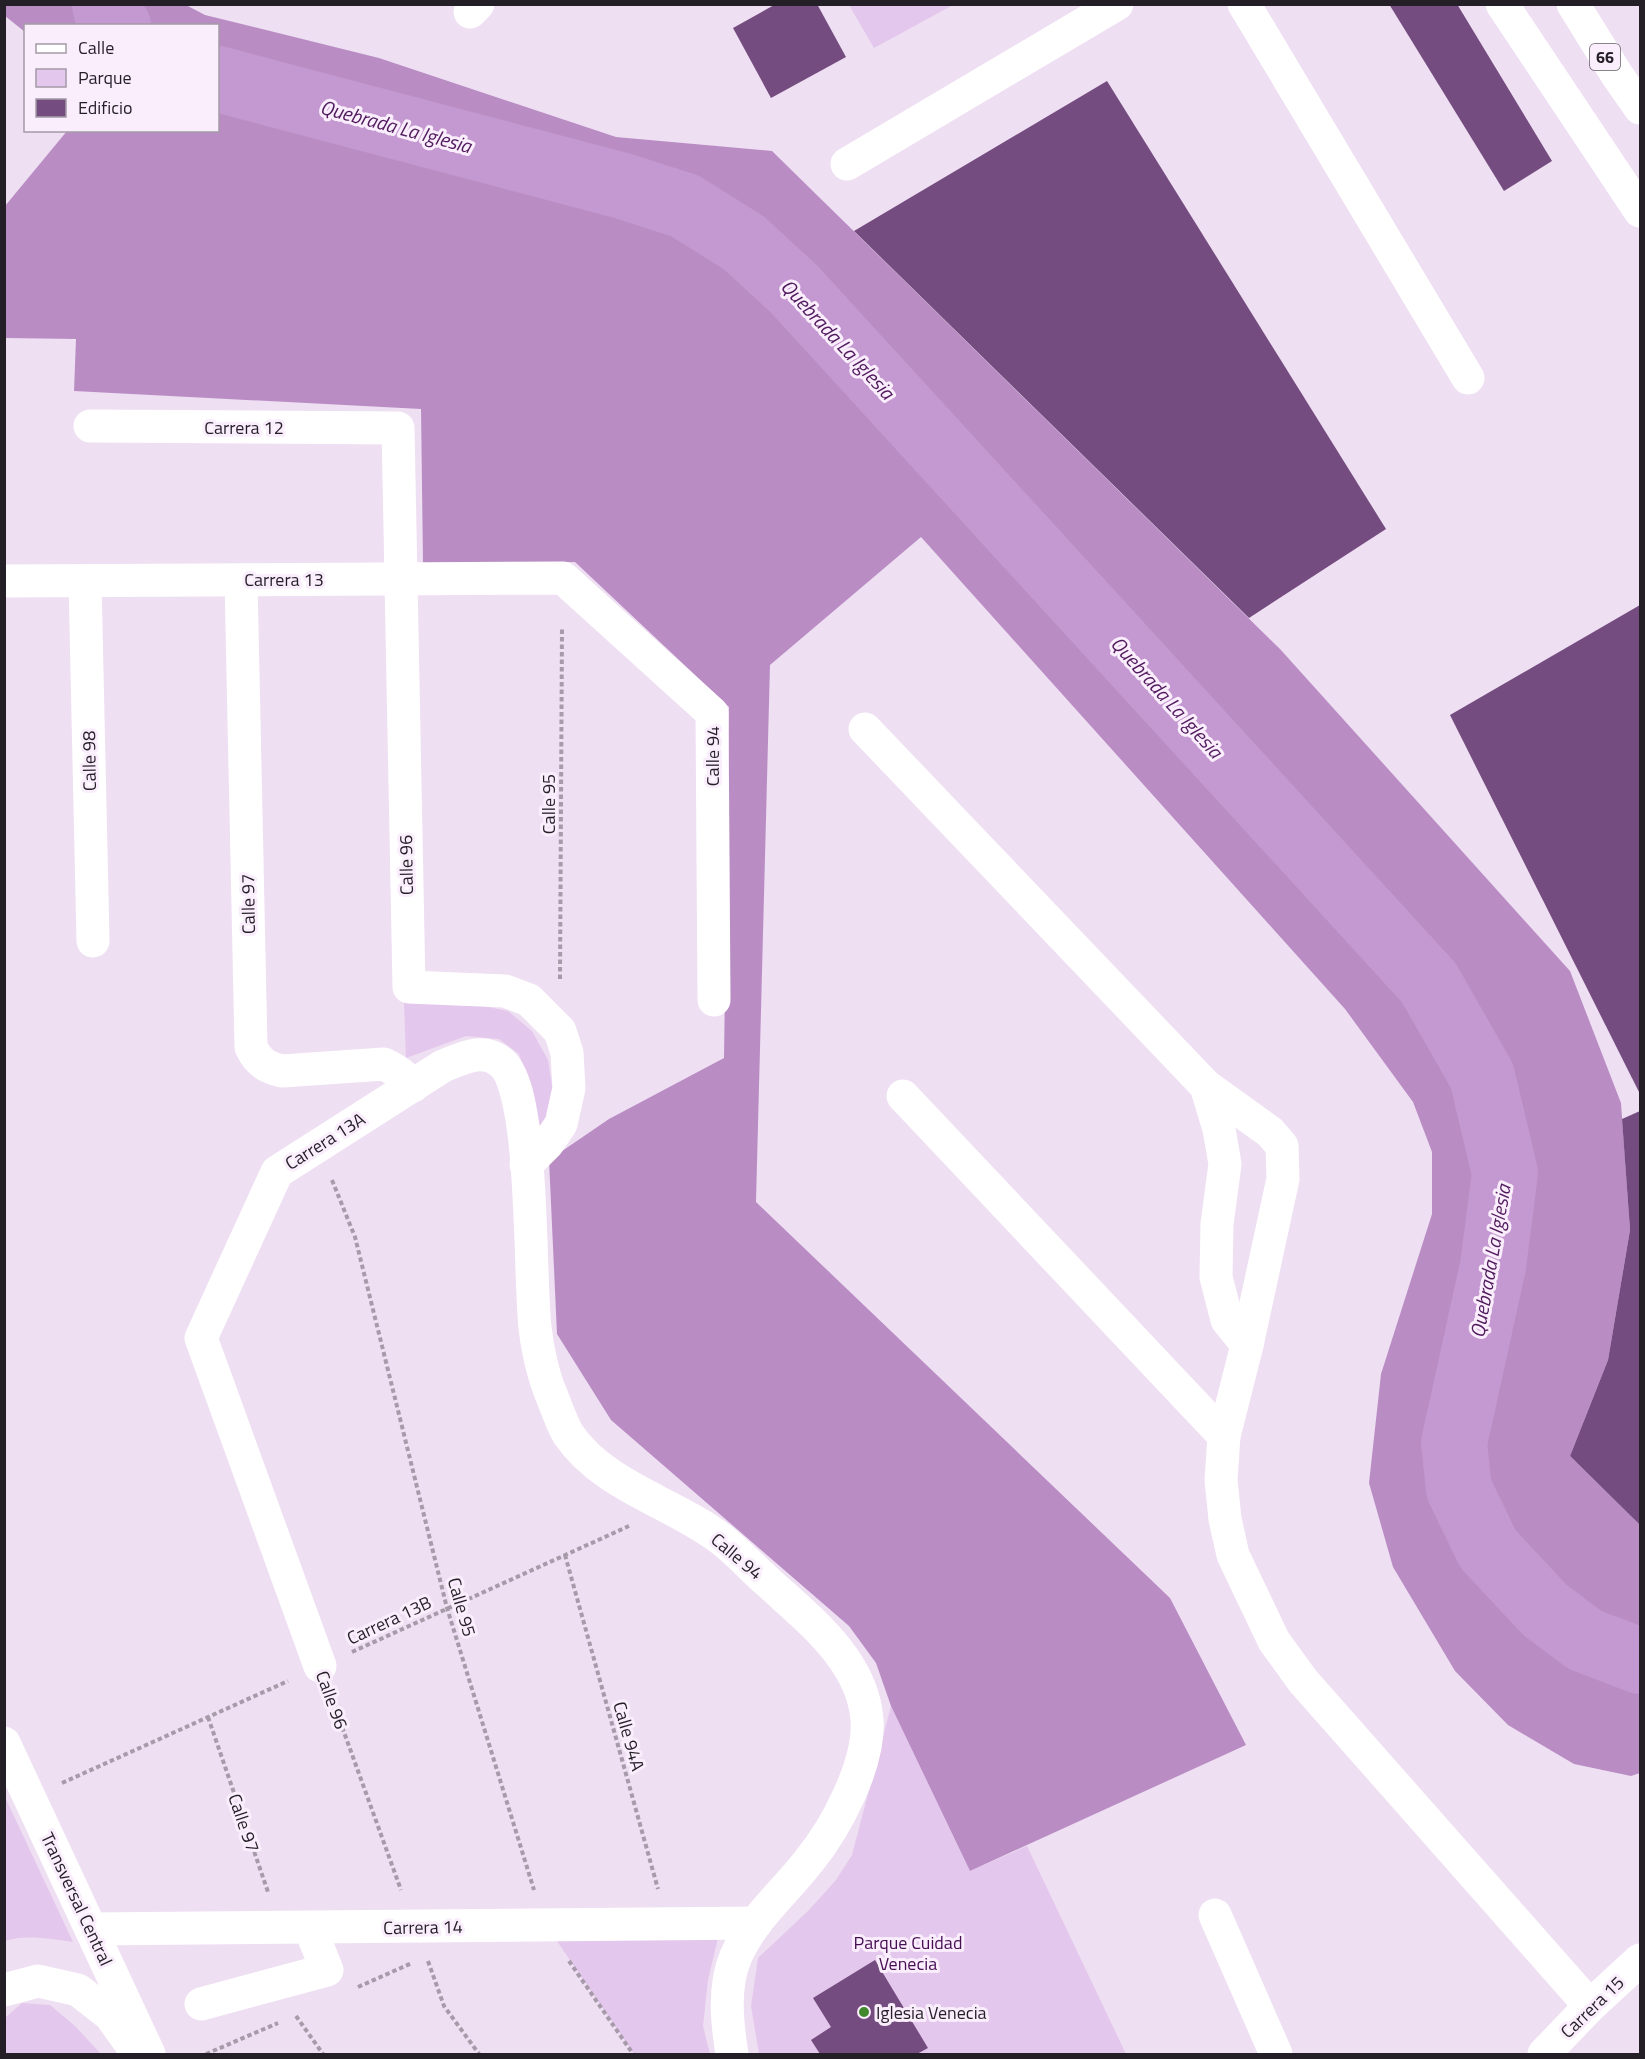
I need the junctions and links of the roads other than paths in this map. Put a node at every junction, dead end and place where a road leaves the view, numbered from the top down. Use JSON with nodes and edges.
{"nodes":[{"id":1,"x":1117,"y":4,"type":"edge"},
{"id":2,"x":1244,"y":4,"type":"edge"},
{"id":3,"x":1502,"y":4,"type":"edge"},
{"id":4,"x":1573,"y":4,"type":"edge"},
{"id":5,"x":1641,"y":108,"type":"edge"},
{"id":6,"x":847,"y":164,"type":"dead end"},
{"id":7,"x":1641,"y":211,"type":"edge"},
{"id":8,"x":1468,"y":378,"type":"dead end"},
{"id":9,"x":90,"y":426,"type":"dead end"},
{"id":10,"x":398,"y":428,"type":"joint"},
{"id":11,"x":563,"y":578,"type":"joint"},
{"id":12,"x":242,"y":579,"type":"junction"},
{"id":13,"x":401,"y":579,"type":"junction"},
{"id":14,"x":4,"y":581,"type":"edge"},
{"id":15,"x":86,"y":581,"type":"junction"},
{"id":16,"x":865,"y":729,"type":"dead end"},
{"id":17,"x":93,"y":941,"type":"dead end"},
{"id":18,"x":714,"y":1000,"type":"dead end"},
{"id":19,"x":503,"y":1064,"type":"joint"},
{"id":20,"x":413,"y":1086,"type":"junction"},
{"id":21,"x":1206,"y":1086,"type":"junction"},
{"id":22,"x":903,"y":1096,"type":"dead end"},
{"id":23,"x":526,"y":1165,"type":"junction"},
{"id":24,"x":201,"y":1338,"type":"joint"},
{"id":25,"x":1247,"y":1345,"type":"junction"},
{"id":26,"x":1224,"y":1436,"type":"junction"},
{"id":27,"x":320,"y":1666,"type":"road end"},
{"id":28,"x":4,"y":1743,"type":"edge"},
{"id":29,"x":1215,"y":1916,"type":"dead end"},
{"id":30,"x":756,"y":1923,"type":"junction"},
{"id":31,"x":295,"y":1928,"type":"junction"},
{"id":32,"x":91,"y":1929,"type":"junction"},
{"id":33,"x":1641,"y":1960,"type":"edge"},
{"id":34,"x":4,"y":1990,"type":"edge"},
{"id":35,"x":201,"y":2004,"type":"dead end"},
{"id":36,"x":1590,"y":2006,"type":"junction"},
{"id":37,"x":138,"y":2055,"type":"edge"},
{"id":38,"x":149,"y":2055,"type":"edge"},
{"id":39,"x":732,"y":2055,"type":"edge"},
{"id":40,"x":1276,"y":2055,"type":"edge"},
{"id":41,"x":1544,"y":2055,"type":"edge"}],
"edges":[{"from":1,"to":6,"type":"main road"},
{"from":2,"to":8,"type":"main road"},
{"from":3,"to":7,"type":"main road"},
{"from":4,"to":5,"type":"main road","number":"66"},
{"from":9,"to":10,"type":"main road","name":"Carrera 12"},
{"from":10,"to":13,"type":"main road","name":"Calle 96"},
{"from":11,"to":13,"type":"main road","name":"Carrera 13"},
{"from":11,"to":18,"type":"main road","name":"Calle 94"},
{"from":12,"to":13,"type":"main road","name":"Carrera 13"},
{"from":12,"to":15,"type":"main road","name":"Carrera 13"},
{"from":12,"to":20,"type":"main road","name":"Calle 97"},
{"from":13,"to":23,"type":"main road","name":"Calle 96"},
{"from":14,"to":15,"type":"main road","name":"Carrera 13"},
{"from":15,"to":17,"type":"main road","name":"Calle 98"},
{"from":16,"to":21,"type":"main road"},
{"from":19,"to":20,"type":"main road","name":"Carrera 13A"},
{"from":19,"to":23,"type":"main road","name":"Calle 94"},
{"from":20,"to":24,"type":"main road","name":"Carrera 13A"},
{"from":21,"to":25,"type":"main road"},
{"from":21,"to":25,"type":"main road"},
{"from":22,"to":26,"type":"main road"},
{"from":23,"to":30,"type":"main road","name":"Calle 94"},
{"from":24,"to":27,"type":"main road","name":"Calle 96"},
{"from":25,"to":26,"type":"main road"},
{"from":26,"to":36,"type":"main road"},
{"from":28,"to":32,"type":"main road","name":"Transversal Central"},
{"from":29,"to":40,"type":"main road"},
{"from":30,"to":31,"type":"main road","name":"Carrera 14"},
{"from":30,"to":39,"type":"main road","name":"Calle 94"},
{"from":31,"to":32,"type":"main road","name":"Carrera 14"},
{"from":31,"to":35,"type":"main road"},
{"from":32,"to":38,"type":"main road","name":"Transversal Central"},
{"from":33,"to":36,"type":"main road","name":"Carrera 15"},
{"from":34,"to":37,"type":"main road"},
{"from":36,"to":41,"type":"main road","name":"Carrera 15"}]}
